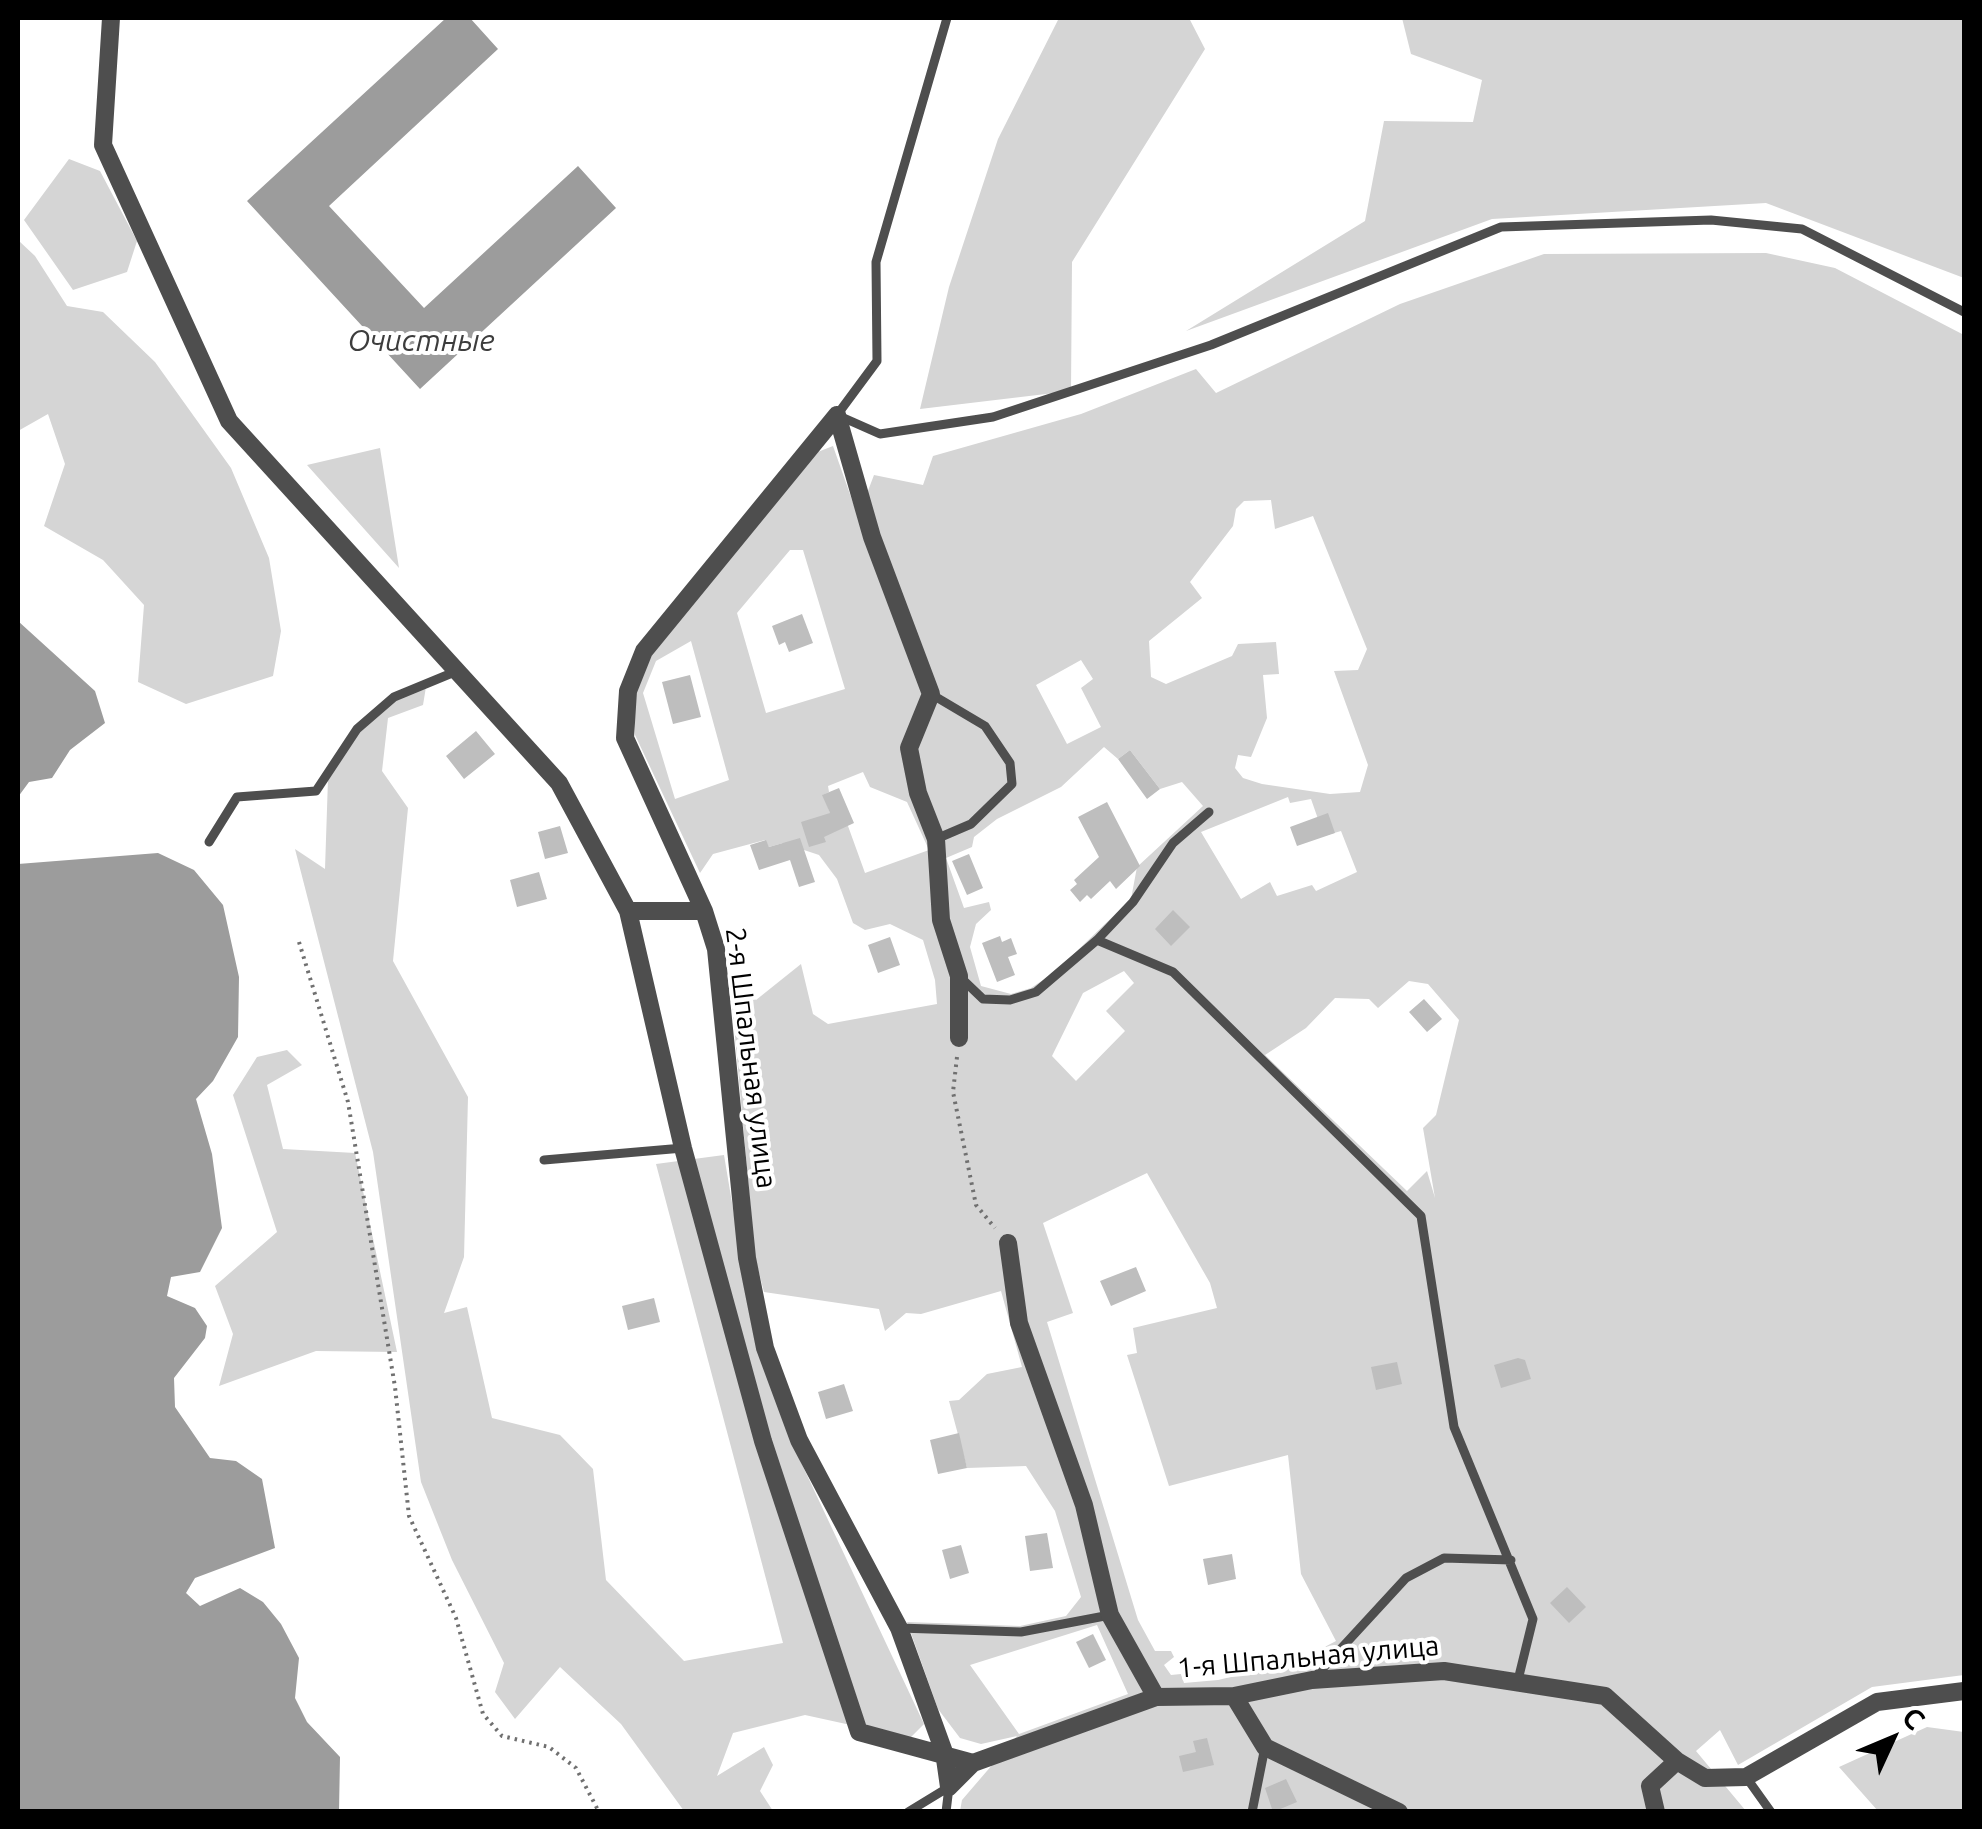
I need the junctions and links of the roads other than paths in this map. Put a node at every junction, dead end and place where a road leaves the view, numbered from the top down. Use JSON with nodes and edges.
{"nodes":[{"id":1,"x":112,"y":18,"type":"edge"},
{"id":2,"x":947,"y":18,"type":"edge"},
{"id":3,"x":1964,"y":312,"type":"edge"},
{"id":4,"x":837,"y":415,"type":"junction"},
{"id":5,"x":459,"y":670,"type":"junction"},
{"id":6,"x":931,"y":694,"type":"junction"},
{"id":7,"x":1209,"y":812,"type":"dead end"},
{"id":8,"x":936,"y":839,"type":"junction"},
{"id":9,"x":209,"y":842,"type":"dead end"},
{"id":10,"x":704,"y":911,"type":"junction"},
{"id":11,"x":628,"y":912,"type":"junction"},
{"id":12,"x":1097,"y":940,"type":"junction"},
{"id":13,"x":959,"y":976,"type":"junction"},
{"id":14,"x":959,"y":1038,"type":"road end"},
{"id":15,"x":682,"y":1148,"type":"junction"},
{"id":16,"x":544,"y":1160,"type":"dead end"},
{"id":17,"x":1008,"y":1243,"type":"road end"},
{"id":18,"x":1511,"y":1560,"type":"junction"},
{"id":19,"x":1110,"y":1615,"type":"junction"},
{"id":20,"x":899,"y":1628,"type":"junction"},
{"id":21,"x":1312,"y":1680,"type":"junction"},
{"id":22,"x":1518,"y":1680,"type":"junction"},
{"id":23,"x":1964,"y":1691,"type":"edge"},
{"id":24,"x":1234,"y":1696,"type":"junction"},
{"id":25,"x":1156,"y":1697,"type":"junction"},
{"id":26,"x":1264,"y":1747,"type":"junction"},
{"id":27,"x":944,"y":1752,"type":"junction"},
{"id":28,"x":973,"y":1762,"type":"junction"},
{"id":29,"x":1677,"y":1762,"type":"junction"},
{"id":30,"x":1746,"y":1777,"type":"junction"},
{"id":31,"x":950,"y":1787,"type":"junction"},
{"id":32,"x":1372,"y":1807,"type":"edge"},
{"id":33,"x":908,"y":1812,"type":"edge"},
{"id":34,"x":946,"y":1812,"type":"edge"},
{"id":35,"x":1252,"y":1812,"type":"edge"},
{"id":36,"x":1399,"y":1812,"type":"edge"},
{"id":37,"x":1656,"y":1812,"type":"edge"},
{"id":38,"x":1771,"y":1812,"type":"edge"}],
"edges":[{"from":1,"to":5,"type":"street"},
{"from":2,"to":4,"type":"lane"},
{"from":3,"to":4,"type":"lane"},
{"from":4,"to":6,"type":"street"},
{"from":4,"to":10,"type":"street","name":"2-я Шпальная улица"},
{"from":5,"to":9,"type":"lane"},
{"from":5,"to":11,"type":"street"},
{"from":6,"to":8,"type":"street"},
{"from":6,"to":8,"type":"lane"},
{"from":7,"to":12,"type":"lane"},
{"from":8,"to":13,"type":"street"},
{"from":10,"to":11,"type":"street"},
{"from":10,"to":20,"type":"street","name":"2-я Шпальная улица"},
{"from":11,"to":15,"type":"street"},
{"from":12,"to":13,"type":"lane"},
{"from":12,"to":18,"type":"lane"},
{"from":13,"to":14,"type":"street"},
{"from":15,"to":16,"type":"lane"},
{"from":15,"to":27,"type":"street"},
{"from":17,"to":19,"type":"street"},
{"from":18,"to":21,"type":"lane"},
{"from":18,"to":22,"type":"lane"},
{"from":19,"to":20,"type":"lane"},
{"from":19,"to":25,"type":"street"},
{"from":20,"to":27,"type":"street","name":"2-я Шпальная улица"},
{"from":21,"to":22,"type":"street","name":"1-я Шпальная улица"},
{"from":21,"to":24,"type":"street","name":"1-я Шпальная улица"},
{"from":22,"to":29,"type":"street","name":"1-я Шпальная улица"},
{"from":23,"to":30,"type":"street"},
{"from":24,"to":25,"type":"street","name":"1-я Шпальная улица"},
{"from":24,"to":26,"type":"street"},
{"from":25,"to":28,"type":"street","name":"1-я Шпальная улица"},
{"from":26,"to":32,"type":"street"},
{"from":26,"to":35,"type":"lane"},
{"from":27,"to":28,"type":"street"},
{"from":27,"to":31,"type":"street","name":"2-я Шпальная улица"},
{"from":28,"to":31,"type":"street","name":"1-я Шпальная улица"},
{"from":29,"to":30,"type":"street","name":"1-я Шпальная улица"},
{"from":29,"to":37,"type":"street"},
{"from":30,"to":38,"type":"lane"},
{"from":31,"to":33,"type":"lane"},
{"from":31,"to":34,"type":"lane"},
{"from":32,"to":36,"type":"street"}]}
